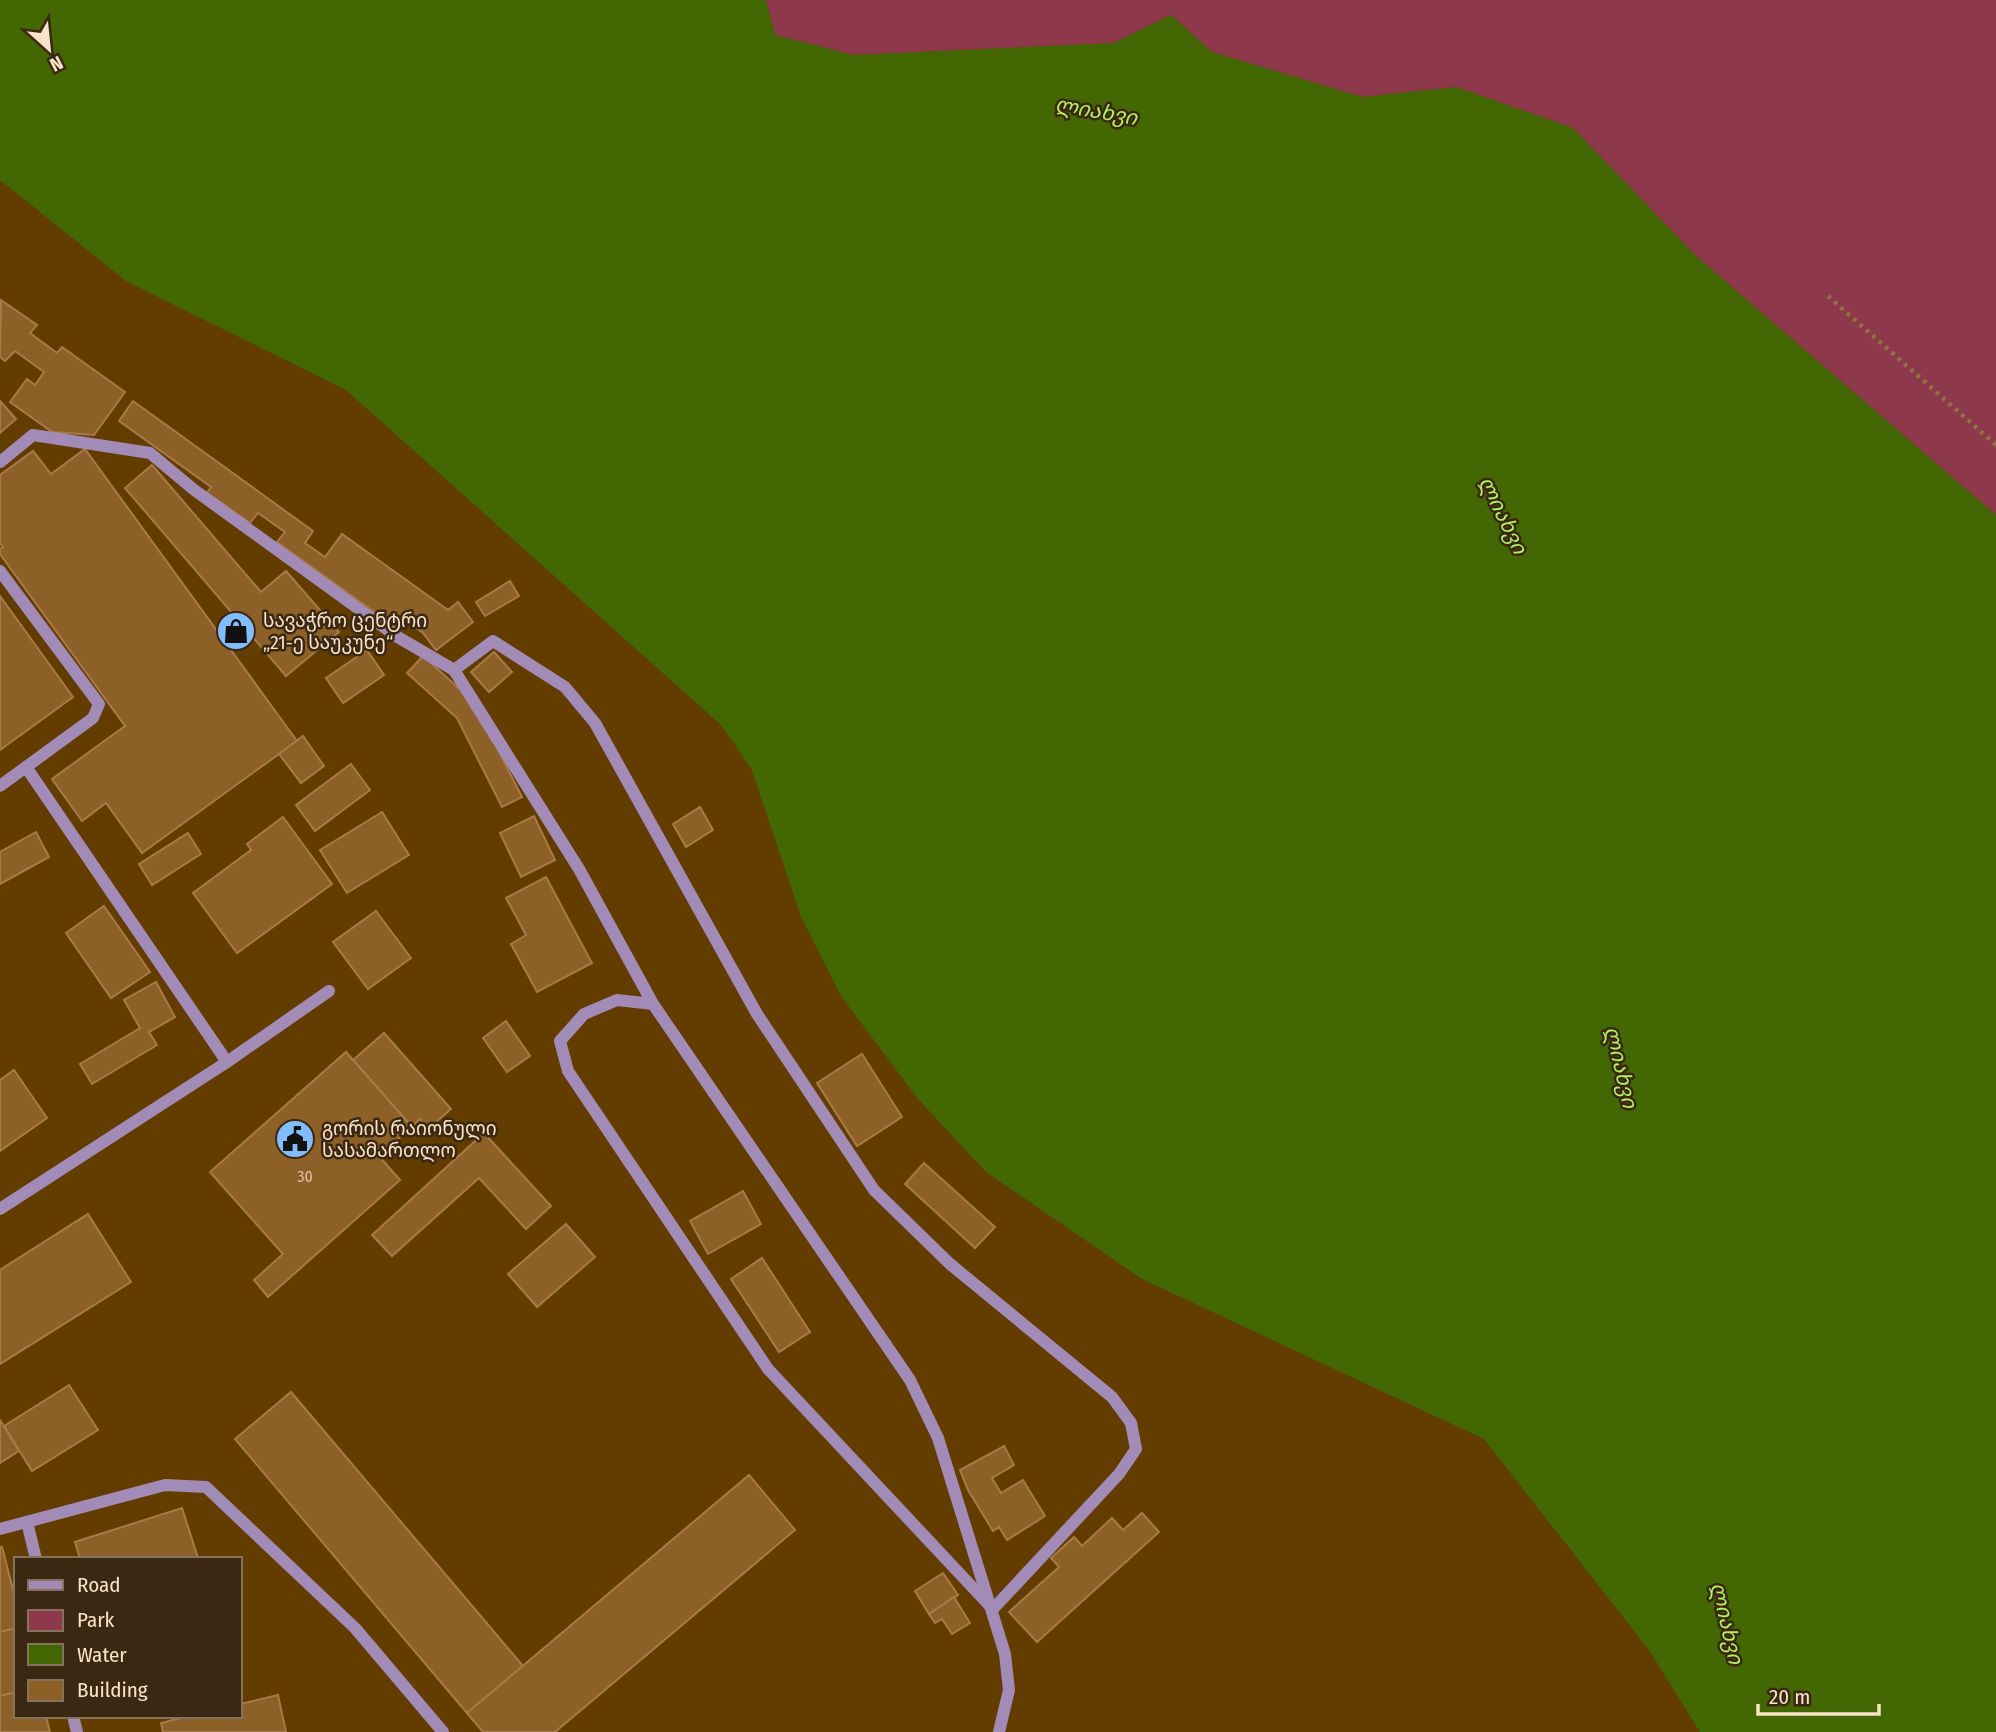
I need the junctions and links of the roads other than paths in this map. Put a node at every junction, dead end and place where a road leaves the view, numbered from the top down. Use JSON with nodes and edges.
{"nodes":[{"id":1,"x":0,"y":462,"type":"edge"},
{"id":2,"x":0,"y":571,"type":"edge"},
{"id":3,"x":454,"y":670,"type":"junction"},
{"id":4,"x":26,"y":768,"type":"junction"},
{"id":5,"x":0,"y":786,"type":"edge"},
{"id":6,"x":329,"y":991,"type":"dead end"},
{"id":7,"x":653,"y":1004,"type":"junction"},
{"id":8,"x":227,"y":1062,"type":"junction"},
{"id":9,"x":0,"y":1209,"type":"edge"},
{"id":10,"x":27,"y":1522,"type":"junction"},
{"id":11,"x":0,"y":1529,"type":"edge"},
{"id":12,"x":36,"y":1557,"type":"edge"},
{"id":13,"x":993,"y":1609,"type":"junction"},
{"id":14,"x":443,"y":1732,"type":"edge"},
{"id":15,"x":999,"y":1732,"type":"edge"}],
"edges":[{"from":1,"to":3,"type":"street"},
{"from":2,"to":4,"type":"street"},
{"from":3,"to":7,"type":"street"},
{"from":3,"to":13,"type":"street"},
{"from":4,"to":5,"type":"street"},
{"from":4,"to":8,"type":"street"},
{"from":6,"to":8,"type":"street"},
{"from":7,"to":13,"type":"street"},
{"from":7,"to":13,"type":"street"},
{"from":8,"to":9,"type":"street"},
{"from":10,"to":11,"type":"street"},
{"from":10,"to":12,"type":"street"},
{"from":10,"to":14,"type":"street"},
{"from":13,"to":15,"type":"street"}]}
